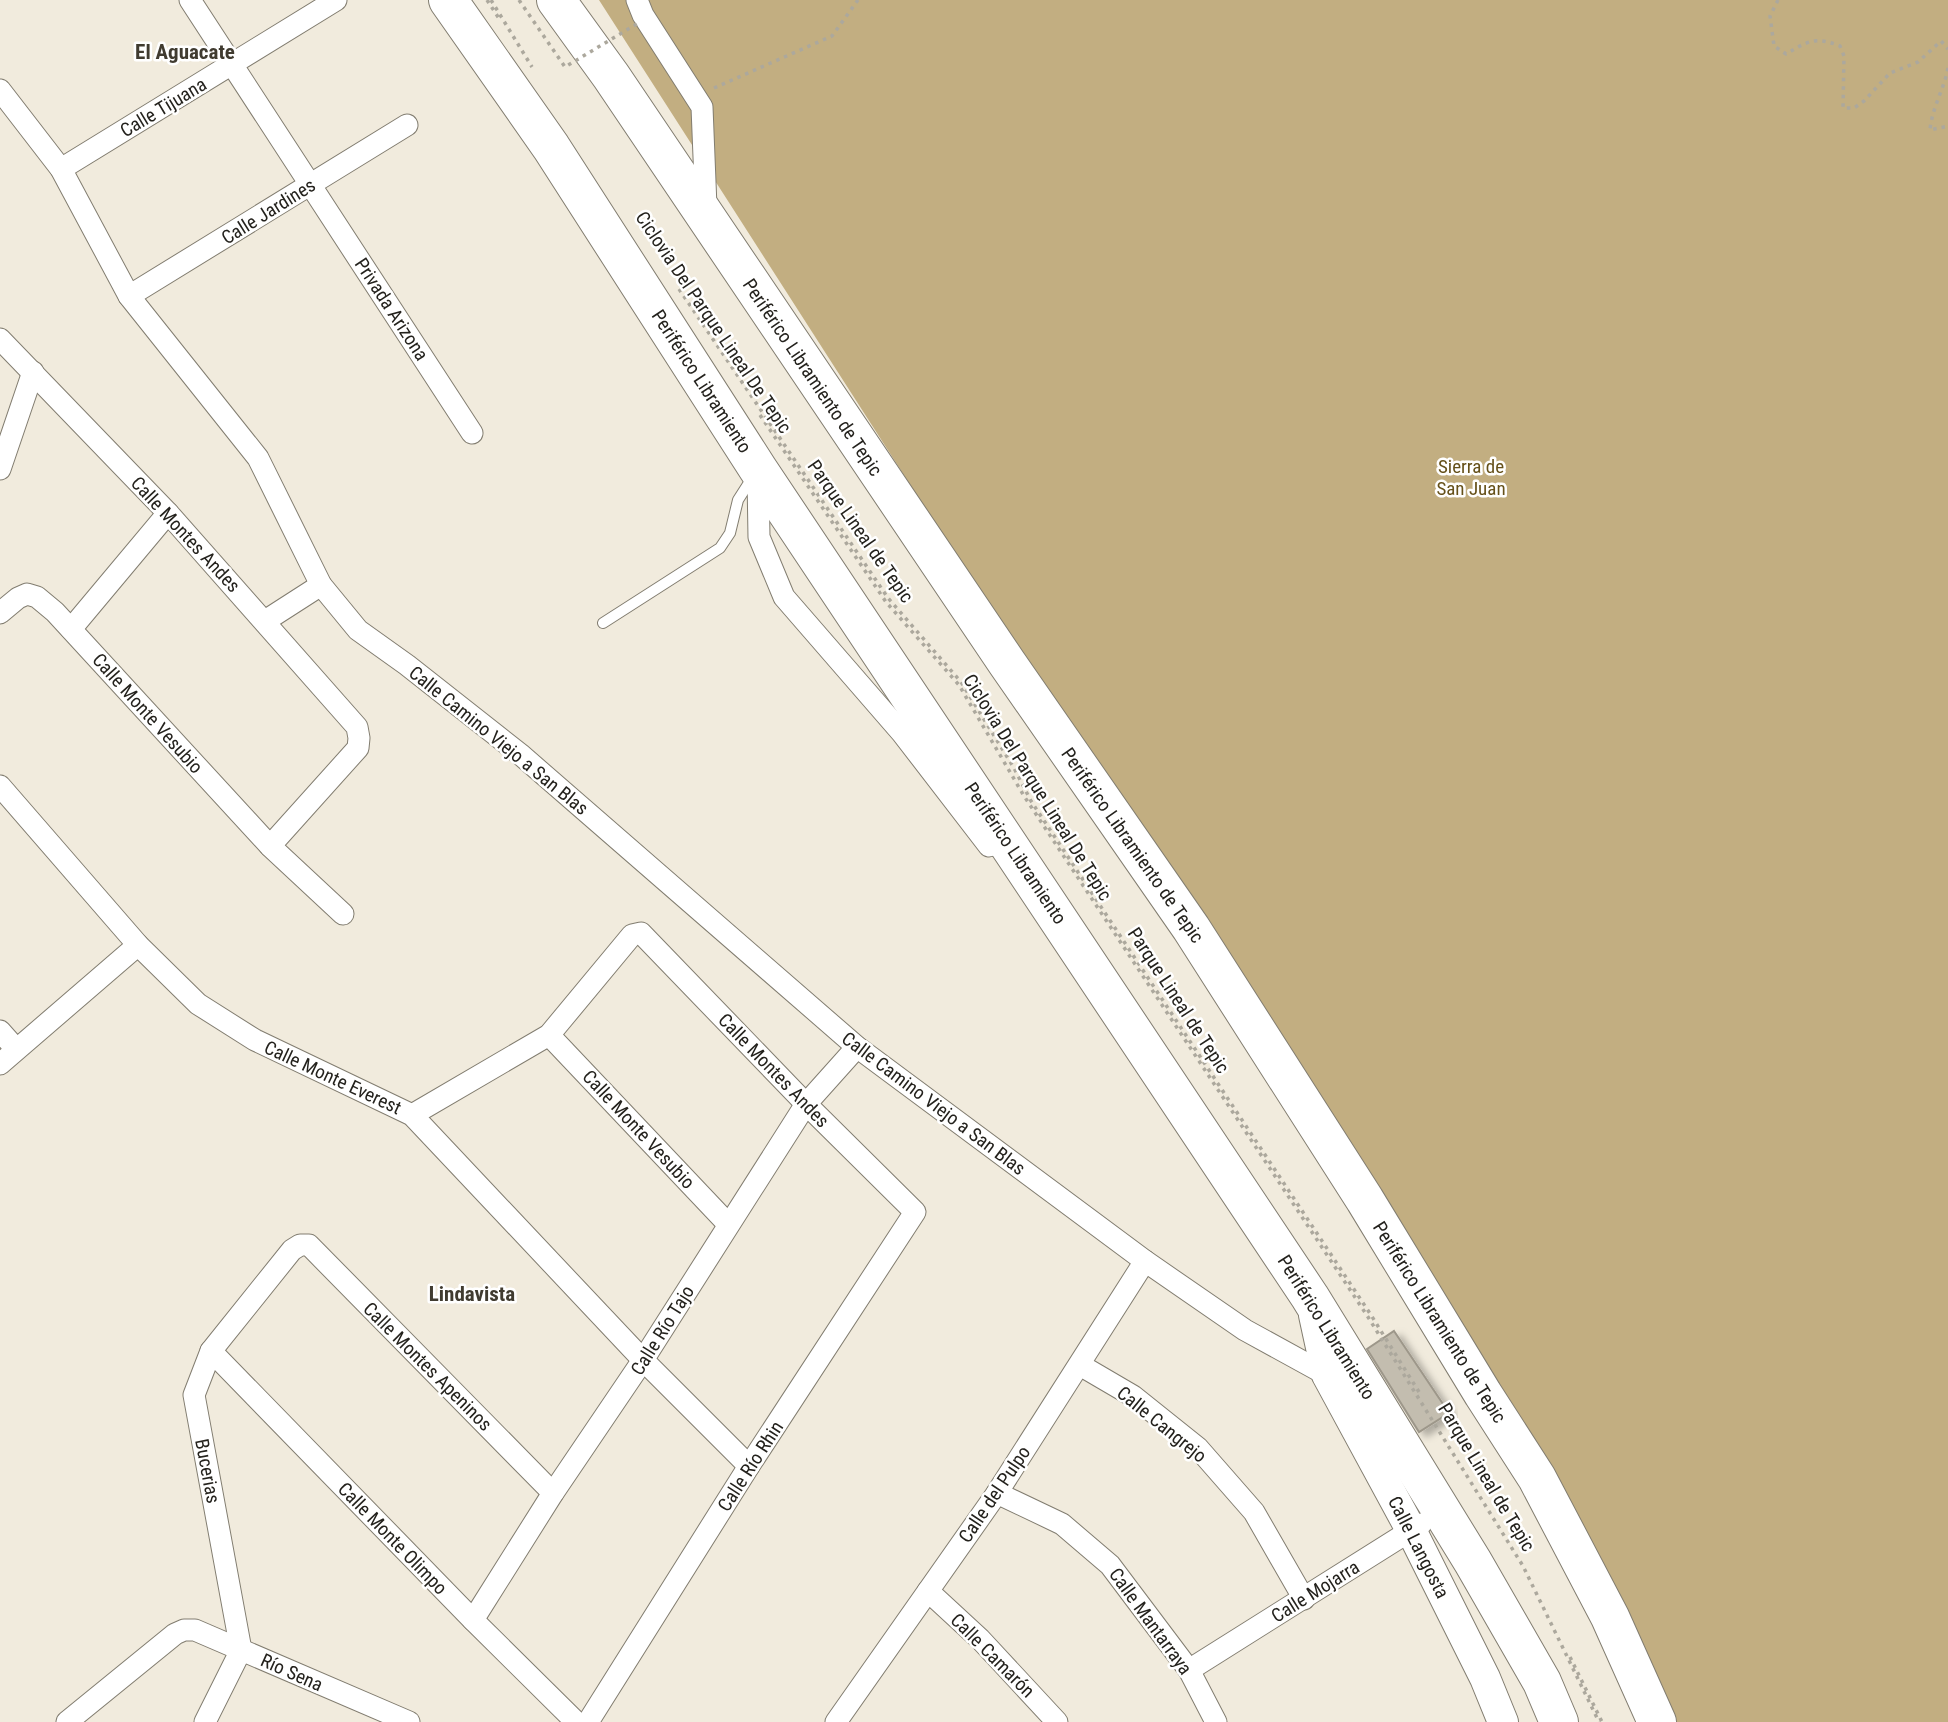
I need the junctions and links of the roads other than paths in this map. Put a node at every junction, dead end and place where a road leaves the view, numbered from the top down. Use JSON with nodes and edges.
{"nodes":[{"id":1,"x":190,"y":0,"type":"edge"},
{"id":2,"x":336,"y":0,"type":"edge"},
{"id":3,"x":448,"y":0,"type":"edge"},
{"id":4,"x":556,"y":0,"type":"edge"},
{"id":5,"x":637,"y":0,"type":"edge"},
{"id":6,"x":233,"y":64,"type":"junction"},
{"id":7,"x":0,"y":90,"type":"edge"},
{"id":8,"x":407,"y":125,"type":"dead end"},
{"id":9,"x":61,"y":169,"type":"junction"},
{"id":10,"x":312,"y":184,"type":"junction"},
{"id":11,"x":707,"y":220,"type":"junction"},
{"id":12,"x":129,"y":296,"type":"junction"},
{"id":13,"x":0,"y":339,"type":"edge"},
{"id":14,"x":33,"y":372,"type":"junction"},
{"id":15,"x":472,"y":433,"type":"dead end"},
{"id":16,"x":758,"y":468,"type":"junction"},
{"id":17,"x":0,"y":469,"type":"edge"},
{"id":18,"x":168,"y":513,"type":"junction"},
{"id":19,"x":321,"y":585,"type":"junction"},
{"id":20,"x":0,"y":613,"type":"edge"},
{"id":21,"x":265,"y":621,"type":"junction"},
{"id":22,"x":603,"y":623,"type":"dead end"},
{"id":23,"x":71,"y":629,"type":"junction"},
{"id":24,"x":0,"y":786,"type":"edge"},
{"id":25,"x":270,"y":846,"type":"junction"},
{"id":26,"x":1052,"y":907,"type":"junction"},
{"id":27,"x":343,"y":914,"type":"dead end"},
{"id":28,"x":138,"y":945,"type":"junction"},
{"id":29,"x":0,"y":1031,"type":"edge"},
{"id":30,"x":549,"y":1035,"type":"junction"},
{"id":31,"x":857,"y":1047,"type":"junction"},
{"id":32,"x":16,"y":1049,"type":"junction"},
{"id":33,"x":0,"y":1064,"type":"edge"},
{"id":34,"x":806,"y":1104,"type":"junction"},
{"id":35,"x":412,"y":1115,"type":"junction"},
{"id":36,"x":915,"y":1212,"type":"joint"},
{"id":37,"x":728,"y":1224,"type":"junction"},
{"id":38,"x":300,"y":1245,"type":"joint"},
{"id":39,"x":1145,"y":1261,"type":"junction"},
{"id":40,"x":1310,"y":1297,"type":"junction"},
{"id":41,"x":211,"y":1351,"type":"junction"},
{"id":42,"x":643,"y":1360,"type":"junction"},
{"id":43,"x":1080,"y":1365,"type":"junction"},
{"id":44,"x":1327,"y":1375,"type":"junction"},
{"id":45,"x":749,"y":1466,"type":"junction"},
{"id":46,"x":553,"y":1493,"type":"junction"},
{"id":47,"x":997,"y":1493,"type":"junction"},
{"id":48,"x":1426,"y":1521,"type":"junction"},
{"id":49,"x":928,"y":1591,"type":"junction"},
{"id":50,"x":1304,"y":1599,"type":"junction"},
{"id":51,"x":473,"y":1620,"type":"junction"},
{"id":52,"x":241,"y":1650,"type":"junction"},
{"id":53,"x":1189,"y":1670,"type":"junction"},
{"id":54,"x":367,"y":1714,"type":"edge"},
{"id":55,"x":844,"y":1719,"type":"edge"},
{"id":56,"x":67,"y":1722,"type":"edge"},
{"id":57,"x":205,"y":1722,"type":"edge"},
{"id":58,"x":409,"y":1722,"type":"edge"},
{"id":59,"x":576,"y":1722,"type":"edge"},
{"id":60,"x":588,"y":1722,"type":"edge"},
{"id":61,"x":1057,"y":1722,"type":"edge"},
{"id":62,"x":1216,"y":1722,"type":"edge"},
{"id":63,"x":1503,"y":1722,"type":"edge"},
{"id":64,"x":1559,"y":1722,"type":"edge"},
{"id":65,"x":1657,"y":1722,"type":"edge"}],
"edges":[{"from":1,"to":6,"type":"street","name":"Privada Arizona"},
{"from":2,"to":6,"type":"street","name":"Calle Tijuana"},
{"from":3,"to":16,"type":"highway","name":"Periférico Libramiento"},
{"from":4,"to":11,"type":"highway","name":"Periférico Libramiento de Tepic"},
{"from":5,"to":11,"type":"street"},
{"from":6,"to":9,"type":"street","name":"Calle Tijuana"},
{"from":6,"to":10,"type":"street","name":"Privada Arizona"},
{"from":7,"to":9,"type":"street","name":"Calle Camino Viejo a San Blas"},
{"from":8,"to":10,"type":"street","name":"Calle Jardines"},
{"from":9,"to":12,"type":"street","name":"Calle Camino Viejo a San Blas"},
{"from":10,"to":12,"type":"street","name":"Calle Jardines"},
{"from":10,"to":15,"type":"street","name":"Privada Arizona"},
{"from":11,"to":65,"type":"highway","name":"Periférico Libramiento de Tepic"},
{"from":12,"to":19,"type":"street","name":"Calle Camino Viejo a San Blas"},
{"from":13,"to":14,"type":"street","name":"Calle Montes Andes"},
{"from":14,"to":17,"type":"street"},
{"from":14,"to":18,"type":"street","name":"Calle Montes Andes"},
{"from":16,"to":22,"type":"lane"},
{"from":16,"to":26,"type":"highway","name":"Periférico Libramiento"},
{"from":16,"to":26,"type":"street"},
{"from":18,"to":21,"type":"street","name":"Calle Montes Andes"},
{"from":18,"to":23,"type":"street"},
{"from":19,"to":21,"type":"street"},
{"from":19,"to":31,"type":"street","name":"Calle Camino Viejo a San Blas"},
{"from":20,"to":23,"type":"street","name":"Calle Monte Vesubio"},
{"from":21,"to":25,"type":"street","name":"Calle Montes Andes"},
{"from":23,"to":25,"type":"street","name":"Calle Monte Vesubio"},
{"from":24,"to":28,"type":"street","name":"Calle Monte Everest"},
{"from":25,"to":27,"type":"street","name":"Calle Monte Vesubio"},
{"from":26,"to":40,"type":"highway","name":"Periférico Libramiento"},
{"from":28,"to":32,"type":"street"},
{"from":28,"to":35,"type":"street","name":"Calle Monte Everest"},
{"from":29,"to":32,"type":"street"},
{"from":30,"to":34,"type":"street","name":"Calle Montes Andes"},
{"from":30,"to":35,"type":"street"},
{"from":30,"to":37,"type":"street","name":"Calle Monte Vesubio"},
{"from":31,"to":34,"type":"street","name":"Calle Río Tajo"},
{"from":31,"to":39,"type":"street","name":"Calle Camino Viejo a San Blas"},
{"from":32,"to":33,"type":"street"},
{"from":34,"to":36,"type":"street","name":"Calle Montes Andes"},
{"from":34,"to":37,"type":"street","name":"Calle Río Tajo"},
{"from":35,"to":42,"type":"street","name":"Calle Monte Everest"},
{"from":36,"to":45,"type":"street","name":"Calle Río Rhin"},
{"from":37,"to":42,"type":"street","name":"Calle Río Tajo"},
{"from":38,"to":41,"type":"street","name":"Bucerias"},
{"from":38,"to":46,"type":"street","name":"Calle Montes Apeninos"},
{"from":39,"to":43,"type":"street","name":"Calle del Pulpo"},
{"from":39,"to":44,"type":"street"},
{"from":40,"to":44,"type":"street","name":"Calle Langosta"},
{"from":40,"to":48,"type":"highway","name":"Periférico Libramiento"},
{"from":41,"to":51,"type":"street","name":"Calle Monte Olimpo"},
{"from":41,"to":52,"type":"street","name":"Bucerias"},
{"from":42,"to":45,"type":"street","name":"Calle Monte Everest"},
{"from":42,"to":46,"type":"street","name":"Calle Río Tajo"},
{"from":43,"to":47,"type":"street","name":"Calle del Pulpo"},
{"from":43,"to":50,"type":"street","name":"Calle Cangrejo"},
{"from":44,"to":48,"type":"street","name":"Calle Langosta"},
{"from":45,"to":60,"type":"street","name":"Calle Río Rhin"},
{"from":46,"to":51,"type":"street","name":"Calle Río Tajo"},
{"from":47,"to":49,"type":"street","name":"Calle del Pulpo"},
{"from":47,"to":53,"type":"street","name":"Calle Mantarraya"},
{"from":48,"to":50,"type":"street","name":"Calle Mojarra"},
{"from":48,"to":63,"type":"street","name":"Calle Langosta"},
{"from":48,"to":64,"type":"highway","name":"Periférico Libramiento"},
{"from":49,"to":55,"type":"street","name":"Calle del Pulpo"},
{"from":49,"to":61,"type":"street","name":"Calle Camarón"},
{"from":50,"to":53,"type":"street","name":"Calle Mojarra"},
{"from":51,"to":59,"type":"street","name":"Calle Monte Olimpo"},
{"from":52,"to":54,"type":"street","name":"Río Sena"},
{"from":52,"to":56,"type":"street","name":"Río Sena"},
{"from":52,"to":57,"type":"street"},
{"from":53,"to":62,"type":"street","name":"Calle Mantarraya"},
{"from":54,"to":58,"type":"street","name":"Río Sena"}]}
